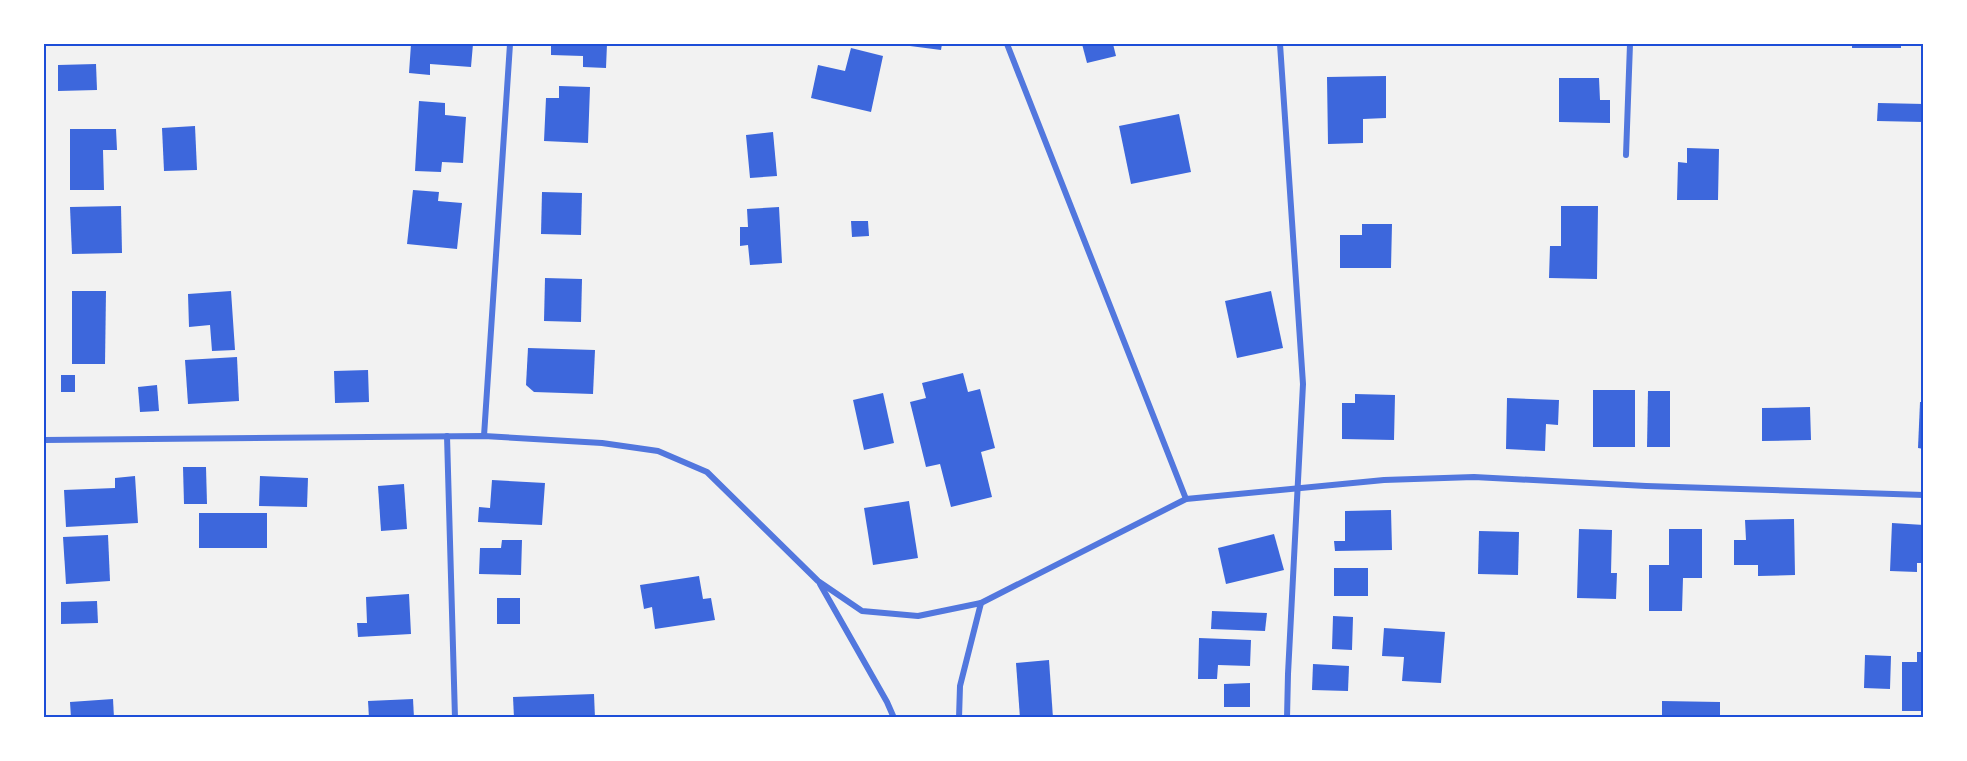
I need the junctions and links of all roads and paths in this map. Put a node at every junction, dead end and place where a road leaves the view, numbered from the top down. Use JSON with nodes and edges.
{"nodes":[{"id":1,"x":510,"y":44,"type":"edge"},
{"id":2,"x":1006,"y":44,"type":"edge"},
{"id":3,"x":1280,"y":44,"type":"edge"},
{"id":4,"x":1630,"y":44,"type":"edge"},
{"id":5,"x":1626,"y":155,"type":"dead end"},
{"id":6,"x":447,"y":436,"type":"junction"},
{"id":7,"x":484,"y":436,"type":"junction"},
{"id":8,"x":44,"y":440,"type":"edge"},
{"id":9,"x":1297,"y":488,"type":"junction"},
{"id":10,"x":1923,"y":495,"type":"edge"},
{"id":11,"x":1186,"y":499,"type":"junction"},
{"id":12,"x":818,"y":581,"type":"junction"},
{"id":13,"x":981,"y":603,"type":"junction"},
{"id":14,"x":455,"y":717,"type":"edge"},
{"id":15,"x":894,"y":717,"type":"edge"},
{"id":16,"x":959,"y":717,"type":"edge"},
{"id":17,"x":1287,"y":717,"type":"edge"}],
"edges":[{"from":1,"to":7,"type":"street"},
{"from":2,"to":11,"type":"street"},
{"from":3,"to":9,"type":"street"},
{"from":4,"to":5,"type":"street"},
{"from":6,"to":7,"type":"street"},
{"from":6,"to":8,"type":"street"},
{"from":6,"to":14,"type":"street"},
{"from":7,"to":12,"type":"street"},
{"from":9,"to":10,"type":"street"},
{"from":9,"to":11,"type":"street"},
{"from":9,"to":17,"type":"street"},
{"from":11,"to":13,"type":"street"},
{"from":12,"to":13,"type":"street"},
{"from":12,"to":15,"type":"street"},
{"from":13,"to":16,"type":"street"}]}
